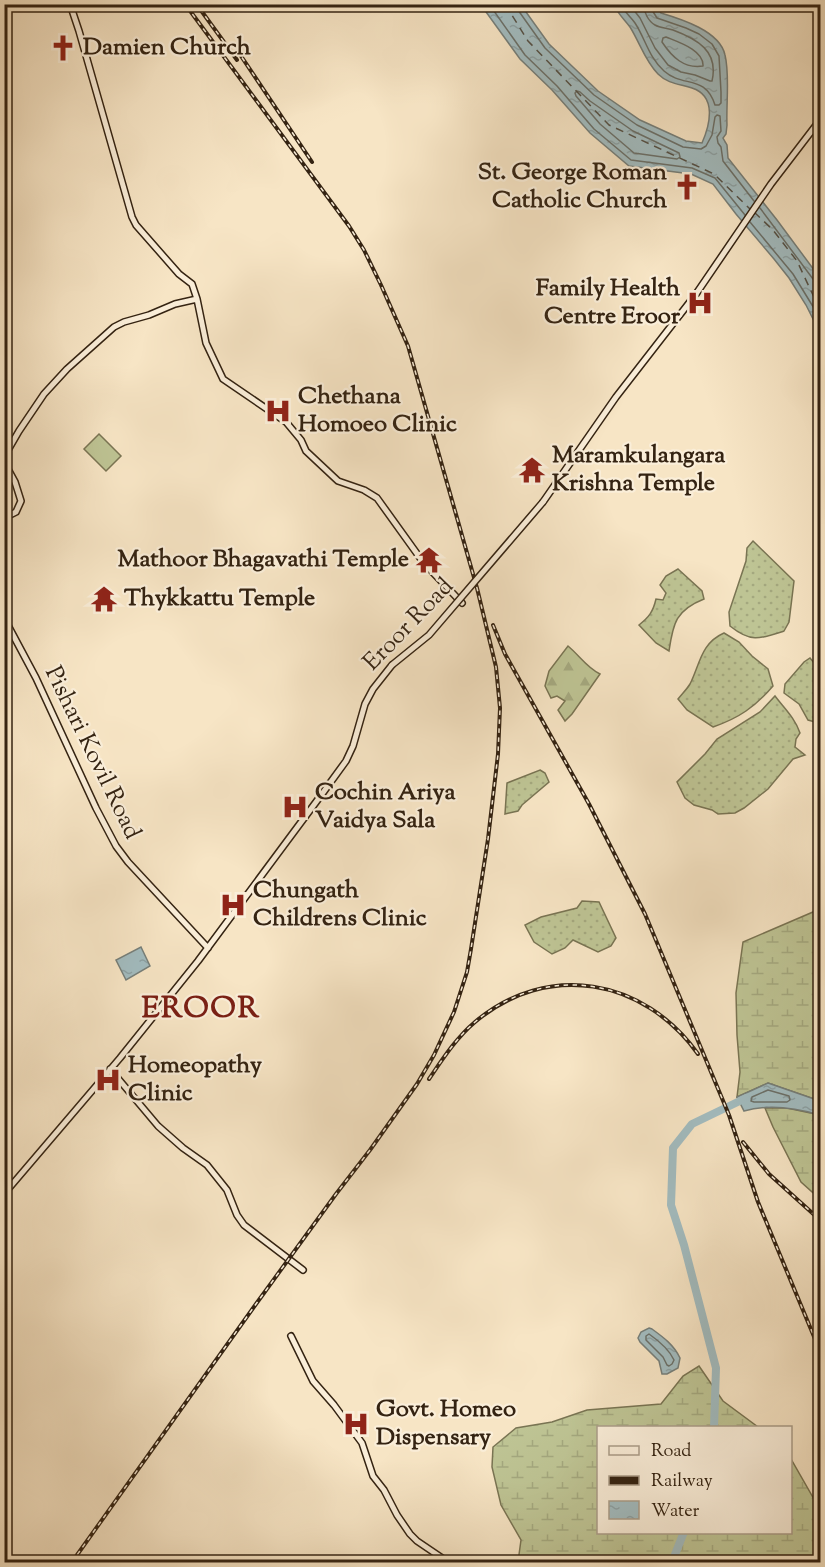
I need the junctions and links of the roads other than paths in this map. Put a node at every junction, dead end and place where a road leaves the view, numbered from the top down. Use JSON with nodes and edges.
{"nodes":[{"id":1,"x":70,"y":5,"type":"edge"},
{"id":2,"x":820,"y":120,"type":"edge"},
{"id":3,"x":197,"y":299,"type":"junction"},
{"id":4,"x":4,"y":457,"type":"edge"},
{"id":5,"x":4,"y":462,"type":"edge"},
{"id":6,"x":4,"y":518,"type":"edge"},
{"id":7,"x":462,"y":603,"type":"dead end"},
{"id":8,"x":4,"y":618,"type":"edge"},
{"id":9,"x":208,"y":948,"type":"junction"},
{"id":10,"x":110,"y":1069,"type":"junction"},
{"id":11,"x":4,"y":1194,"type":"edge"},
{"id":12,"x":303,"y":1270,"type":"dead end"},
{"id":13,"x":291,"y":1336,"type":"dead end"},
{"id":14,"x":448,"y":1563,"type":"edge"}],
"edges":[{"from":1,"to":3,"type":"main road"},
{"from":2,"to":9,"type":"main road","name":"Eroor Road","bridge":true},
{"from":3,"to":4,"type":"main road"},
{"from":3,"to":7,"type":"main road"},
{"from":5,"to":6,"type":"main road"},
{"from":8,"to":9,"type":"main road","name":"Pishari Kovil Road"},
{"from":9,"to":10,"type":"main road","name":"Eroor Road"},
{"from":10,"to":11,"type":"main road","name":"Eroor Road"},
{"from":10,"to":12,"type":"main road"},
{"from":13,"to":14,"type":"main road"}]}
